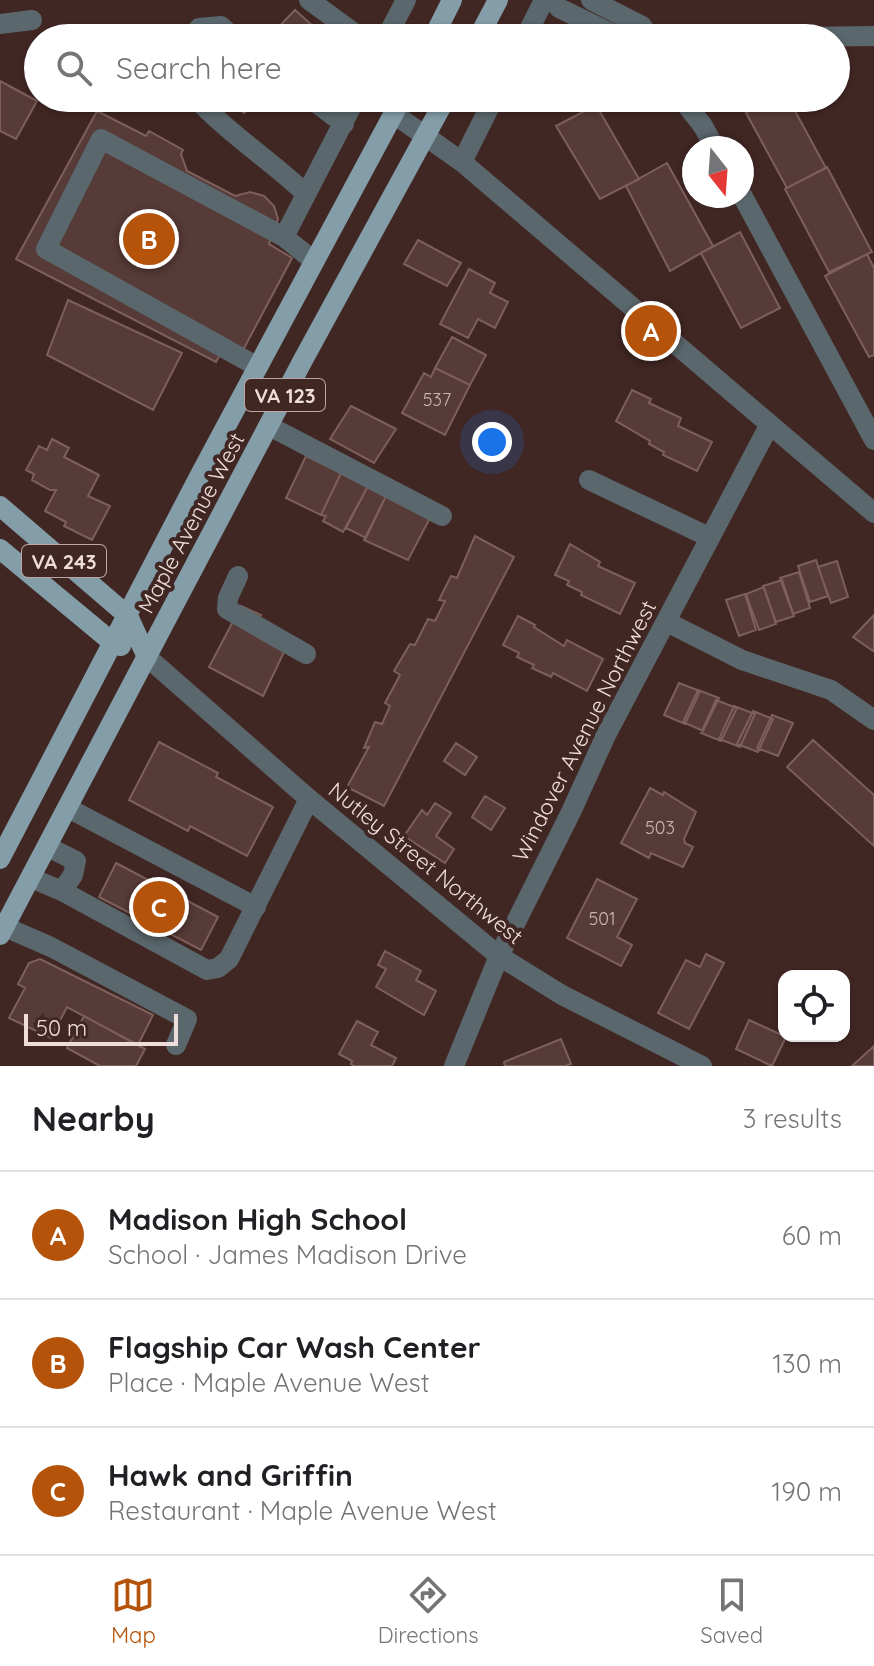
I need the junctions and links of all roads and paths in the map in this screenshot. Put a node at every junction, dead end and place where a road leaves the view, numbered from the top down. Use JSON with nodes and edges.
{"nodes":[{"id":1,"x":309,"y":0,"type":"edge"},
{"id":2,"x":406,"y":0,"type":"edge"},
{"id":3,"x":452,"y":0,"type":"edge"},
{"id":4,"x":498,"y":0,"type":"edge"},
{"id":5,"x":544,"y":0,"type":"edge"},
{"id":6,"x":554,"y":0,"type":"edge"},
{"id":7,"x":591,"y":0,"type":"edge"},
{"id":8,"x":32,"y":20,"type":"dead end"},
{"id":9,"x":0,"y":24,"type":"edge"},
{"id":10,"x":342,"y":24,"type":"edge"},
{"id":11,"x":393,"y":24,"type":"edge"},
{"id":12,"x":440,"y":24,"type":"edge"},
{"id":13,"x":485,"y":24,"type":"edge"},
{"id":14,"x":532,"y":24,"type":"edge"},
{"id":15,"x":592,"y":24,"type":"edge"},
{"id":16,"x":638,"y":24,"type":"edge"},
{"id":17,"x":850,"y":36,"type":"edge"},
{"id":18,"x":874,"y":36,"type":"edge"},
{"id":19,"x":210,"y":112,"type":"edge"},
{"id":20,"x":328,"y":112,"type":"edge"},
{"id":21,"x":350,"y":112,"type":"edge"},
{"id":22,"x":395,"y":112,"type":"edge"},
{"id":23,"x":404,"y":112,"type":"edge"},
{"id":24,"x":439,"y":112,"type":"edge"},
{"id":25,"x":487,"y":112,"type":"edge"},
{"id":26,"x":692,"y":112,"type":"edge"},
{"id":27,"x":344,"y":124,"type":"junction"},
{"id":28,"x":427,"y":135,"type":"junction"},
{"id":29,"x":708,"y":136,"type":"edge"},
{"id":30,"x":462,"y":162,"type":"junction"},
{"id":31,"x":305,"y":193,"type":"junction"},
{"id":32,"x":749,"y":208,"type":"edge"},
{"id":33,"x":284,"y":237,"type":"junction"},
{"id":34,"x":314,"y":261,"type":"junction"},
{"id":35,"x":258,"y":367,"type":"junction"},
{"id":36,"x":770,"y":424,"type":"junction"},
{"id":37,"x":269,"y":426,"type":"junction"},
{"id":38,"x":872,"y":431,"type":"edge"},
{"id":39,"x":589,"y":480,"type":"dead end"},
{"id":40,"x":0,"y":506,"type":"edge"},
{"id":41,"x":874,"y":513,"type":"edge"},
{"id":42,"x":442,"y":516,"type":"dead end"},
{"id":43,"x":709,"y":537,"type":"junction"},
{"id":44,"x":0,"y":549,"type":"edge"},
{"id":45,"x":238,"y":576,"type":"dead end"},
{"id":46,"x":128,"y":616,"type":"junction"},
{"id":47,"x":667,"y":622,"type":"junction"},
{"id":48,"x":112,"y":642,"type":"junction"},
{"id":49,"x":306,"y":654,"type":"dead end"},
{"id":50,"x":147,"y":657,"type":"junction"},
{"id":51,"x":874,"y":720,"type":"edge"},
{"id":52,"x":309,"y":799,"type":"junction"},
{"id":53,"x":68,"y":808,"type":"junction"},
{"id":54,"x":48,"y":847,"type":"junction"},
{"id":55,"x":0,"y":859,"type":"edge"},
{"id":56,"x":31,"y":878,"type":"junction"},
{"id":57,"x":62,"y":891,"type":"junction"},
{"id":58,"x":256,"y":907,"type":"junction"},
{"id":59,"x":3,"y":931,"type":"edge"},
{"id":60,"x":499,"y":956,"type":"junction"},
{"id":61,"x":176,"y":1045,"type":"dead end"},
{"id":62,"x":454,"y":1066,"type":"edge"},
{"id":63,"x":702,"y":1066,"type":"edge"}],
"edges":[{"from":1,"to":10,"type":"street"},
{"from":2,"to":11,"type":"street"},
{"from":3,"to":12,"type":"main road"},
{"from":4,"to":13,"type":"main road"},
{"from":5,"to":14,"type":"street"},
{"from":6,"to":15,"type":"street"},
{"from":7,"to":16,"type":"street"},
{"from":8,"to":9,"type":"street"},
{"from":17,"to":18,"type":"street"},
{"from":19,"to":31,"type":"street"},
{"from":20,"to":27,"type":"street"},
{"from":21,"to":27,"type":"street"},
{"from":22,"to":34,"type":"main road","name":"Maple Avenue West","number":"VA 123"},
{"from":23,"to":28,"type":"street"},
{"from":24,"to":28,"type":"main road","number":"VA 123"},
{"from":25,"to":30,"type":"street"},
{"from":26,"to":29,"type":"street"},
{"from":27,"to":31,"type":"street"},
{"from":28,"to":30,"type":"street"},
{"from":28,"to":37,"type":"main road","name":"Maple Avenue West","number":"VA 123"},
{"from":30,"to":36,"type":"street"},
{"from":31,"to":33,"type":"street"},
{"from":32,"to":38,"type":"street"},
{"from":33,"to":34,"type":"street"},
{"from":33,"to":35,"type":"street"},
{"from":34,"to":35,"type":"main road","name":"Maple Avenue West","number":"VA 123"},
{"from":35,"to":46,"type":"main road","name":"Maple Avenue West","number":"VA 123"},
{"from":36,"to":41,"type":"street"},
{"from":36,"to":43,"type":"street","name":"Windover Avenue Northwest"},
{"from":37,"to":42,"type":"street"},
{"from":37,"to":50,"type":"main road","name":"Maple Avenue West","number":"VA 123"},
{"from":39,"to":43,"type":"street"},
{"from":40,"to":46,"type":"main road","number":"VA 243"},
{"from":43,"to":47,"type":"street","name":"Windover Avenue Northwest"},
{"from":44,"to":48,"type":"main road","number":"VA 243"},
{"from":45,"to":49,"type":"street"},
{"from":46,"to":48,"type":"main road","name":"Maple Avenue West","number":"VA 123"},
{"from":46,"to":50,"type":"main road","number":"VA 243"},
{"from":47,"to":51,"type":"street"},
{"from":47,"to":60,"type":"street","name":"Windover Avenue Northwest"},
{"from":48,"to":50,"type":"main road","number":"VA 243"},
{"from":48,"to":55,"type":"main road","name":"Maple Avenue West","number":"VA 123"},
{"from":50,"to":52,"type":"street","name":"Nutley Street Northwest"},
{"from":50,"to":53,"type":"main road","name":"Maple Avenue West","number":"VA 123"},
{"from":52,"to":58,"type":"street"},
{"from":52,"to":60,"type":"street","name":"Nutley Street Northwest"},
{"from":53,"to":54,"type":"main road","name":"Maple Avenue West","number":"VA 123"},
{"from":53,"to":58,"type":"street"},
{"from":54,"to":56,"type":"main road","name":"Maple Avenue West","number":"VA 123"},
{"from":54,"to":57,"type":"street"},
{"from":56,"to":57,"type":"street"},
{"from":56,"to":59,"type":"main road","name":"Maple Avenue West","number":"VA 123"},
{"from":57,"to":58,"type":"street"},
{"from":59,"to":61,"type":"street"},
{"from":60,"to":62,"type":"street","name":"Windover Avenue Northwest"},
{"from":60,"to":63,"type":"street","name":"Nutley Street Northwest"}]}
